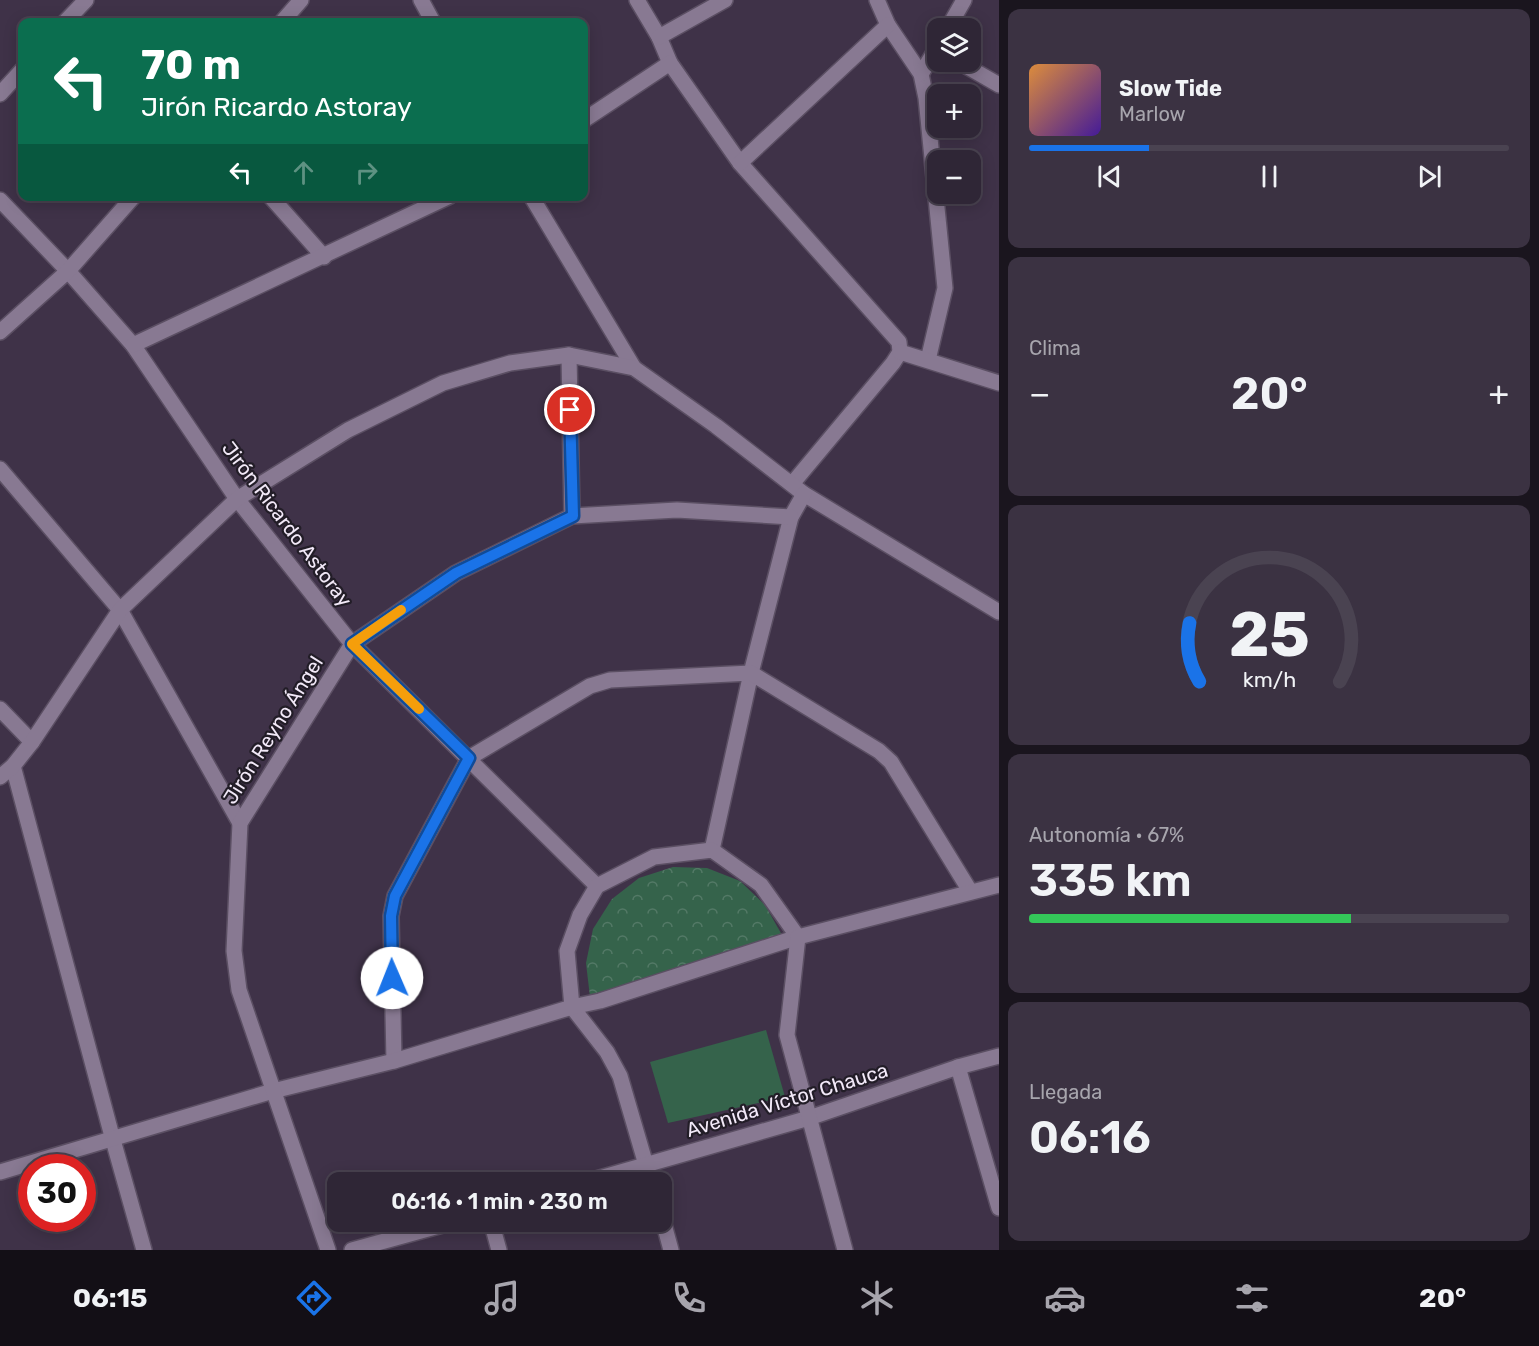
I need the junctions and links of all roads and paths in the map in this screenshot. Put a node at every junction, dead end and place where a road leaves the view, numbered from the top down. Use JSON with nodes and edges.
{"nodes":[{"id":1,"x":86,"y":0,"type":"edge"},
{"id":2,"x":421,"y":0,"type":"edge"},
{"id":3,"x":638,"y":0,"type":"edge"},
{"id":4,"x":725,"y":0,"type":"edge"},
{"id":5,"x":877,"y":0,"type":"edge"},
{"id":6,"x":964,"y":0,"type":"edge"},
{"id":7,"x":299,"y":1,"type":"edge"},
{"id":8,"x":70,"y":18,"type":"edge"},
{"id":9,"x":285,"y":18,"type":"edge"},
{"id":10,"x":431,"y":18,"type":"edge"},
{"id":11,"x":954,"y":18,"type":"edge"},
{"id":12,"x":888,"y":25,"type":"junction"},
{"id":13,"x":659,"y":36,"type":"junction"},
{"id":14,"x":670,"y":63,"type":"junction"},
{"id":15,"x":927,"y":64,"type":"edge"},
{"id":16,"x":976,"y":72,"type":"edge"},
{"id":17,"x":18,"y":74,"type":"edge"},
{"id":18,"x":921,"y":74,"type":"junction"},
{"id":19,"x":999,"y":85,"type":"edge"},
{"id":20,"x":0,"y":94,"type":"edge"},
{"id":21,"x":588,"y":117,"type":"edge"},
{"id":22,"x":740,"y":163,"type":"junction"},
{"id":23,"x":0,"y":200,"type":"edge"},
{"id":24,"x":130,"y":201,"type":"edge"},
{"id":25,"x":274,"y":201,"type":"edge"},
{"id":26,"x":440,"y":201,"type":"edge"},
{"id":27,"x":534,"y":201,"type":"edge"},
{"id":28,"x":324,"y":257,"type":"junction"},
{"id":29,"x":68,"y":271,"type":"junction"},
{"id":30,"x":0,"y":332,"type":"edge"},
{"id":31,"x":132,"y":345,"type":"junction"},
{"id":32,"x":900,"y":352,"type":"junction"},
{"id":33,"x":569,"y":354,"type":"junction"},
{"id":34,"x":928,"y":360,"type":"junction"},
{"id":35,"x":634,"y":368,"type":"junction"},
{"id":36,"x":999,"y":383,"type":"edge"},
{"id":37,"x":0,"y":469,"type":"edge"},
{"id":38,"x":792,"y":484,"type":"junction"},
{"id":39,"x":804,"y":494,"type":"junction"},
{"id":40,"x":237,"y":499,"type":"junction"},
{"id":41,"x":573,"y":516,"type":"junction"},
{"id":42,"x":791,"y":517,"type":"junction"},
{"id":43,"x":120,"y":610,"type":"junction"},
{"id":44,"x":999,"y":612,"type":"edge"},
{"id":45,"x":352,"y":644,"type":"junction"},
{"id":46,"x":750,"y":674,"type":"junction"},
{"id":47,"x":0,"y":709,"type":"edge"},
{"id":48,"x":32,"y":742,"type":"junction"},
{"id":49,"x":469,"y":758,"type":"junction"},
{"id":50,"x":14,"y":765,"type":"junction"},
{"id":51,"x":0,"y":777,"type":"edge"},
{"id":52,"x":240,"y":823,"type":"junction"},
{"id":53,"x":712,"y":850,"type":"junction"},
{"id":54,"x":999,"y":885,"type":"edge"},
{"id":55,"x":597,"y":886,"type":"junction"},
{"id":56,"x":970,"y":891,"type":"junction"},
{"id":57,"x":798,"y":937,"type":"junction"},
{"id":58,"x":572,"y":1007,"type":"junction"},
{"id":59,"x":999,"y":1056,"type":"edge"},
{"id":60,"x":394,"y":1060,"type":"junction"},
{"id":61,"x":958,"y":1067,"type":"junction"},
{"id":62,"x":273,"y":1091,"type":"junction"},
{"id":63,"x":809,"y":1118,"type":"junction"},
{"id":64,"x":113,"y":1140,"type":"junction"},
{"id":65,"x":646,"y":1163,"type":"junction"},
{"id":66,"x":0,"y":1172,"type":"edge"},
{"id":67,"x":618,"y":1172,"type":"edge"},
{"id":68,"x":648,"y":1172,"type":"edge"},
{"id":69,"x":999,"y":1208,"type":"edge"},
{"id":70,"x":417,"y":1232,"type":"edge"},
{"id":71,"x":494,"y":1232,"type":"edge"},
{"id":72,"x":666,"y":1232,"type":"edge"},
{"id":73,"x":144,"y":1250,"type":"edge"},
{"id":74,"x":328,"y":1250,"type":"edge"},
{"id":75,"x":352,"y":1250,"type":"edge"},
{"id":76,"x":499,"y":1250,"type":"edge"},
{"id":77,"x":671,"y":1250,"type":"edge"},
{"id":78,"x":845,"y":1250,"type":"edge"}],
"edges":[{"from":1,"to":8,"type":"street"},
{"from":2,"to":10,"type":"street"},
{"from":3,"to":13,"type":"street"},
{"from":4,"to":13,"type":"street"},
{"from":5,"to":12,"type":"street"},
{"from":6,"to":11,"type":"street"},
{"from":7,"to":9,"type":"street"},
{"from":12,"to":18,"type":"street"},
{"from":12,"to":22,"type":"street"},
{"from":13,"to":14,"type":"street"},
{"from":14,"to":21,"type":"street"},
{"from":14,"to":22,"type":"street"},
{"from":15,"to":18,"type":"street"},
{"from":16,"to":19,"type":"street"},
{"from":17,"to":20,"type":"street"},
{"from":18,"to":34,"type":"street"},
{"from":22,"to":32,"type":"street"},
{"from":23,"to":29,"type":"street","name":"Jirón Ricardo Astoray"},
{"from":24,"to":29,"type":"street"},
{"from":25,"to":28,"type":"street"},
{"from":26,"to":28,"type":"street"},
{"from":27,"to":35,"type":"street"},
{"from":28,"to":31,"type":"street"},
{"from":29,"to":30,"type":"street"},
{"from":29,"to":31,"type":"street","name":"Jirón Ricardo Astoray"},
{"from":31,"to":40,"type":"street","name":"Jirón Ricardo Astoray"},
{"from":32,"to":34,"type":"street"},
{"from":32,"to":38,"type":"street"},
{"from":33,"to":35,"type":"street"},
{"from":33,"to":40,"type":"street"},
{"from":33,"to":41,"type":"street"},
{"from":34,"to":36,"type":"street"},
{"from":35,"to":38,"type":"street"},
{"from":37,"to":43,"type":"street"},
{"from":38,"to":39,"type":"street"},
{"from":39,"to":42,"type":"street"},
{"from":39,"to":44,"type":"street"},
{"from":40,"to":43,"type":"street"},
{"from":40,"to":45,"type":"street","name":"Jirón Ricardo Astoray"},
{"from":41,"to":42,"type":"street"},
{"from":41,"to":45,"type":"street","name":"Jirón Reyno Ángel"},
{"from":42,"to":46,"type":"street"},
{"from":43,"to":48,"type":"street"},
{"from":43,"to":52,"type":"street"},
{"from":45,"to":49,"type":"street","name":"Jirón Ricardo Astoray"},
{"from":45,"to":52,"type":"street","name":"Jirón Reyno Ángel"},
{"from":46,"to":49,"type":"street"},
{"from":46,"to":53,"type":"street"},
{"from":46,"to":56,"type":"street"},
{"from":47,"to":48,"type":"street"},
{"from":48,"to":50,"type":"street"},
{"from":49,"to":55,"type":"street","name":"Jirón Ricardo Astoray"},
{"from":49,"to":60,"type":"street"},
{"from":50,"to":51,"type":"street"},
{"from":50,"to":64,"type":"street"},
{"from":52,"to":62,"type":"street","name":"Jirón Reyno Ángel"},
{"from":53,"to":55,"type":"street"},
{"from":53,"to":57,"type":"street"},
{"from":54,"to":56,"type":"street"},
{"from":55,"to":58,"type":"street"},
{"from":56,"to":57,"type":"street"},
{"from":57,"to":58,"type":"street"},
{"from":57,"to":63,"type":"street"},
{"from":58,"to":60,"type":"street"},
{"from":58,"to":65,"type":"street"},
{"from":59,"to":61,"type":"street","name":"Avenida Víctor Chauca"},
{"from":60,"to":62,"type":"street"},
{"from":61,"to":63,"type":"street","name":"Avenida Víctor Chauca"},
{"from":61,"to":69,"type":"street"},
{"from":62,"to":64,"type":"street"},
{"from":62,"to":74,"type":"street","name":"Jirón Reyno Ángel"},
{"from":63,"to":65,"type":"street","name":"Avenida Víctor Chauca"},
{"from":63,"to":78,"type":"street"},
{"from":64,"to":66,"type":"street"},
{"from":64,"to":73,"type":"street"},
{"from":65,"to":67,"type":"street","name":"Avenida Víctor Chauca"},
{"from":65,"to":68,"type":"street"},
{"from":70,"to":75,"type":"street"},
{"from":71,"to":76,"type":"street"},
{"from":72,"to":77,"type":"street"}]}
